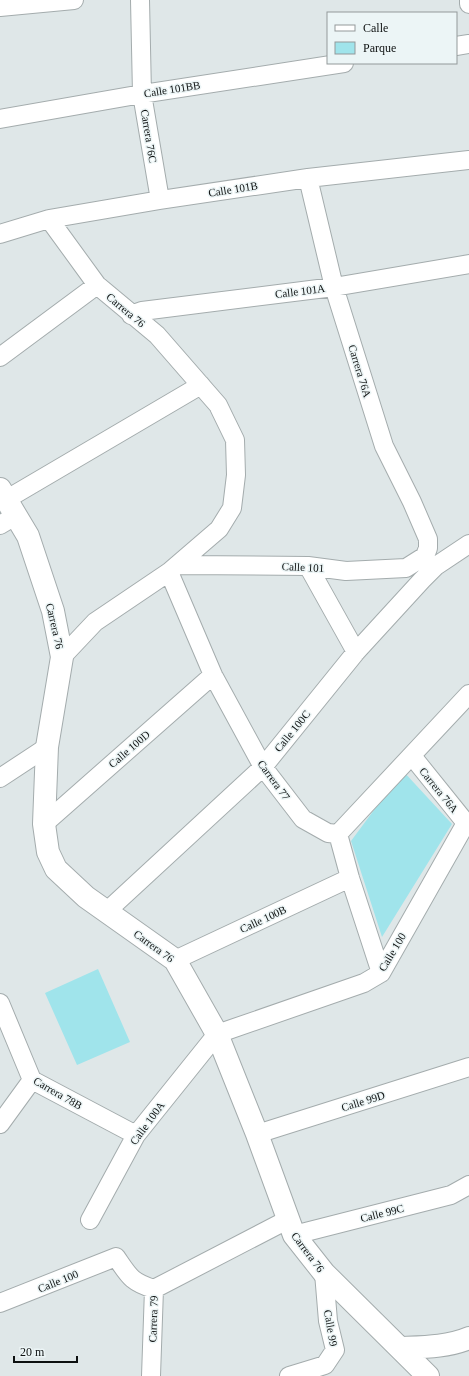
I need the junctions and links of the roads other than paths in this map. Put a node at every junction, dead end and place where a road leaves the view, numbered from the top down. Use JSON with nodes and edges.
{"nodes":[{"id":1,"x":74,"y":0,"type":"edge"},
{"id":2,"x":140,"y":0,"type":"edge"},
{"id":3,"x":469,"y":0,"type":"edge"},
{"id":4,"x":469,"y":4,"type":"edge"},
{"id":5,"x":0,"y":7,"type":"edge"},
{"id":6,"x":469,"y":44,"type":"edge"},
{"id":7,"x":457,"y":46,"type":"edge"},
{"id":8,"x":337,"y":64,"type":"edge"},
{"id":9,"x":142,"y":94,"type":"junction"},
{"id":10,"x":0,"y":119,"type":"edge"},
{"id":11,"x":469,"y":160,"type":"edge"},
{"id":12,"x":308,"y":178,"type":"junction"},
{"id":13,"x":160,"y":200,"type":"junction"},
{"id":14,"x":49,"y":220,"type":"junction"},
{"id":15,"x":0,"y":234,"type":"edge"},
{"id":16,"x":469,"y":264,"type":"edge"},
{"id":17,"x":97,"y":286,"type":"junction"},
{"id":18,"x":334,"y":287,"type":"junction"},
{"id":19,"x":131,"y":315,"type":"junction"},
{"id":20,"x":0,"y":357,"type":"edge"},
{"id":21,"x":201,"y":385,"type":"junction"},
{"id":22,"x":5,"y":507,"type":"edge"},
{"id":23,"x":469,"y":544,"type":"edge"},
{"id":24,"x":425,"y":556,"type":"joint"},
{"id":25,"x":308,"y":566,"type":"junction"},
{"id":26,"x":173,"y":568,"type":"junction"},
{"id":27,"x":356,"y":652,"type":"junction"},
{"id":28,"x":62,"y":657,"type":"junction"},
{"id":29,"x":213,"y":675,"type":"junction"},
{"id":30,"x":469,"y":694,"type":"edge"},
{"id":31,"x":47,"y":747,"type":"junction"},
{"id":32,"x":412,"y":756,"type":"junction"},
{"id":33,"x":263,"y":767,"type":"junction"},
{"id":34,"x":0,"y":778,"type":"edge"},
{"id":35,"x":468,"y":823,"type":"edge"},
{"id":36,"x":44,"y":824,"type":"junction"},
{"id":37,"x":338,"y":834,"type":"junction"},
{"id":38,"x":350,"y":878,"type":"junction"},
{"id":39,"x":106,"y":912,"type":"junction"},
{"id":40,"x":176,"y":960,"type":"junction"},
{"id":41,"x":381,"y":973,"type":"junction"},
{"id":42,"x":0,"y":1003,"type":"edge"},
{"id":43,"x":217,"y":1034,"type":"junction"},
{"id":44,"x":469,"y":1067,"type":"edge"},
{"id":45,"x":32,"y":1080,"type":"junction"},
{"id":46,"x":0,"y":1124,"type":"edge"},
{"id":47,"x":257,"y":1134,"type":"junction"},
{"id":48,"x":136,"y":1135,"type":"junction"},
{"id":49,"x":469,"y":1185,"type":"edge"},
{"id":50,"x":90,"y":1220,"type":"dead end"},
{"id":51,"x":290,"y":1227,"type":"junction"},
{"id":52,"x":116,"y":1257,"type":"joint"},
{"id":53,"x":324,"y":1273,"type":"junction"},
{"id":54,"x":154,"y":1289,"type":"junction"},
{"id":55,"x":0,"y":1303,"type":"edge"},
{"id":56,"x":469,"y":1338,"type":"edge"},
{"id":57,"x":400,"y":1348,"type":"junction"},
{"id":58,"x":151,"y":1376,"type":"edge"},
{"id":59,"x":289,"y":1376,"type":"edge"},
{"id":60,"x":428,"y":1376,"type":"edge"}],
"edges":[{"from":1,"to":5,"type":"street"},
{"from":2,"to":9,"type":"street","name":"Carrera 76C"},
{"from":3,"to":4,"type":"street"},
{"from":6,"to":7,"type":"street"},
{"from":8,"to":9,"type":"street","name":"Calle 101BB"},
{"from":9,"to":10,"type":"street","name":"Calle 101BB"},
{"from":9,"to":13,"type":"street","name":"Carrera 76C"},
{"from":11,"to":12,"type":"street","name":"Calle 101B"},
{"from":12,"to":13,"type":"street","name":"Calle 101B"},
{"from":12,"to":18,"type":"street","name":"Carrera 76A"},
{"from":13,"to":14,"type":"street","name":"Calle 101B"},
{"from":14,"to":15,"type":"street","name":"Calle 101B"},
{"from":14,"to":17,"type":"street","name":"Carrera 76"},
{"from":16,"to":18,"type":"street","name":"Calle 101A"},
{"from":17,"to":19,"type":"street","name":"Carrera 76"},
{"from":17,"to":20,"type":"street"},
{"from":18,"to":19,"type":"street","name":"Calle 101A"},
{"from":18,"to":24,"type":"street","name":"Carrera 76A"},
{"from":19,"to":21,"type":"street","name":"Carrera 76"},
{"from":21,"to":22,"type":"street"},
{"from":21,"to":26,"type":"street","name":"Carrera 76"},
{"from":22,"to":28,"type":"street","name":"Carrera 76"},
{"from":23,"to":27,"type":"street","name":"Calle 100C"},
{"from":24,"to":25,"type":"street","name":"Calle 101"},
{"from":25,"to":26,"type":"street","name":"Calle 101"},
{"from":25,"to":27,"type":"street"},
{"from":26,"to":28,"type":"street"},
{"from":26,"to":29,"type":"street","name":"Carrera 77"},
{"from":27,"to":33,"type":"street","name":"Calle 100C"},
{"from":28,"to":31,"type":"street","name":"Carrera 76"},
{"from":29,"to":33,"type":"street","name":"Carrera 77"},
{"from":29,"to":36,"type":"street","name":"Calle 100D"},
{"from":30,"to":32,"type":"street"},
{"from":31,"to":34,"type":"street"},
{"from":31,"to":36,"type":"street","name":"Carrera 76"},
{"from":32,"to":35,"type":"street","name":"Carrera 76A"},
{"from":32,"to":37,"type":"street"},
{"from":33,"to":37,"type":"street","name":"Carrera 77"},
{"from":33,"to":39,"type":"street","name":"Calle 100C"},
{"from":35,"to":41,"type":"street","name":"Calle 100"},
{"from":36,"to":39,"type":"street","name":"Carrera 76"},
{"from":37,"to":38,"type":"street"},
{"from":38,"to":40,"type":"street","name":"Calle 100B"},
{"from":38,"to":41,"type":"street"},
{"from":39,"to":40,"type":"street","name":"Carrera 76"},
{"from":40,"to":43,"type":"street","name":"Carrera 76"},
{"from":41,"to":43,"type":"street","name":"Calle 100"},
{"from":42,"to":45,"type":"street","name":"Carrera 78B"},
{"from":43,"to":47,"type":"street","name":"Carrera 76"},
{"from":43,"to":48,"type":"street","name":"Calle 100A"},
{"from":44,"to":47,"type":"street","name":"Calle 99D"},
{"from":45,"to":46,"type":"street"},
{"from":45,"to":48,"type":"street","name":"Carrera 78B"},
{"from":47,"to":51,"type":"street","name":"Carrera 76"},
{"from":48,"to":50,"type":"street","name":"Calle 100A"},
{"from":49,"to":51,"type":"street","name":"Calle 99C"},
{"from":51,"to":53,"type":"street","name":"Carrera 76"},
{"from":51,"to":54,"type":"street","name":"Calle 99C"},
{"from":52,"to":54,"type":"street","name":"Carrera 79"},
{"from":52,"to":55,"type":"street","name":"Calle 100"},
{"from":53,"to":57,"type":"street","name":"Carrera 76"},
{"from":53,"to":59,"type":"street","name":"Calle 99"},
{"from":54,"to":58,"type":"street","name":"Carrera 79"},
{"from":56,"to":57,"type":"street"},
{"from":57,"to":60,"type":"street","name":"Carrera 76"}]}
